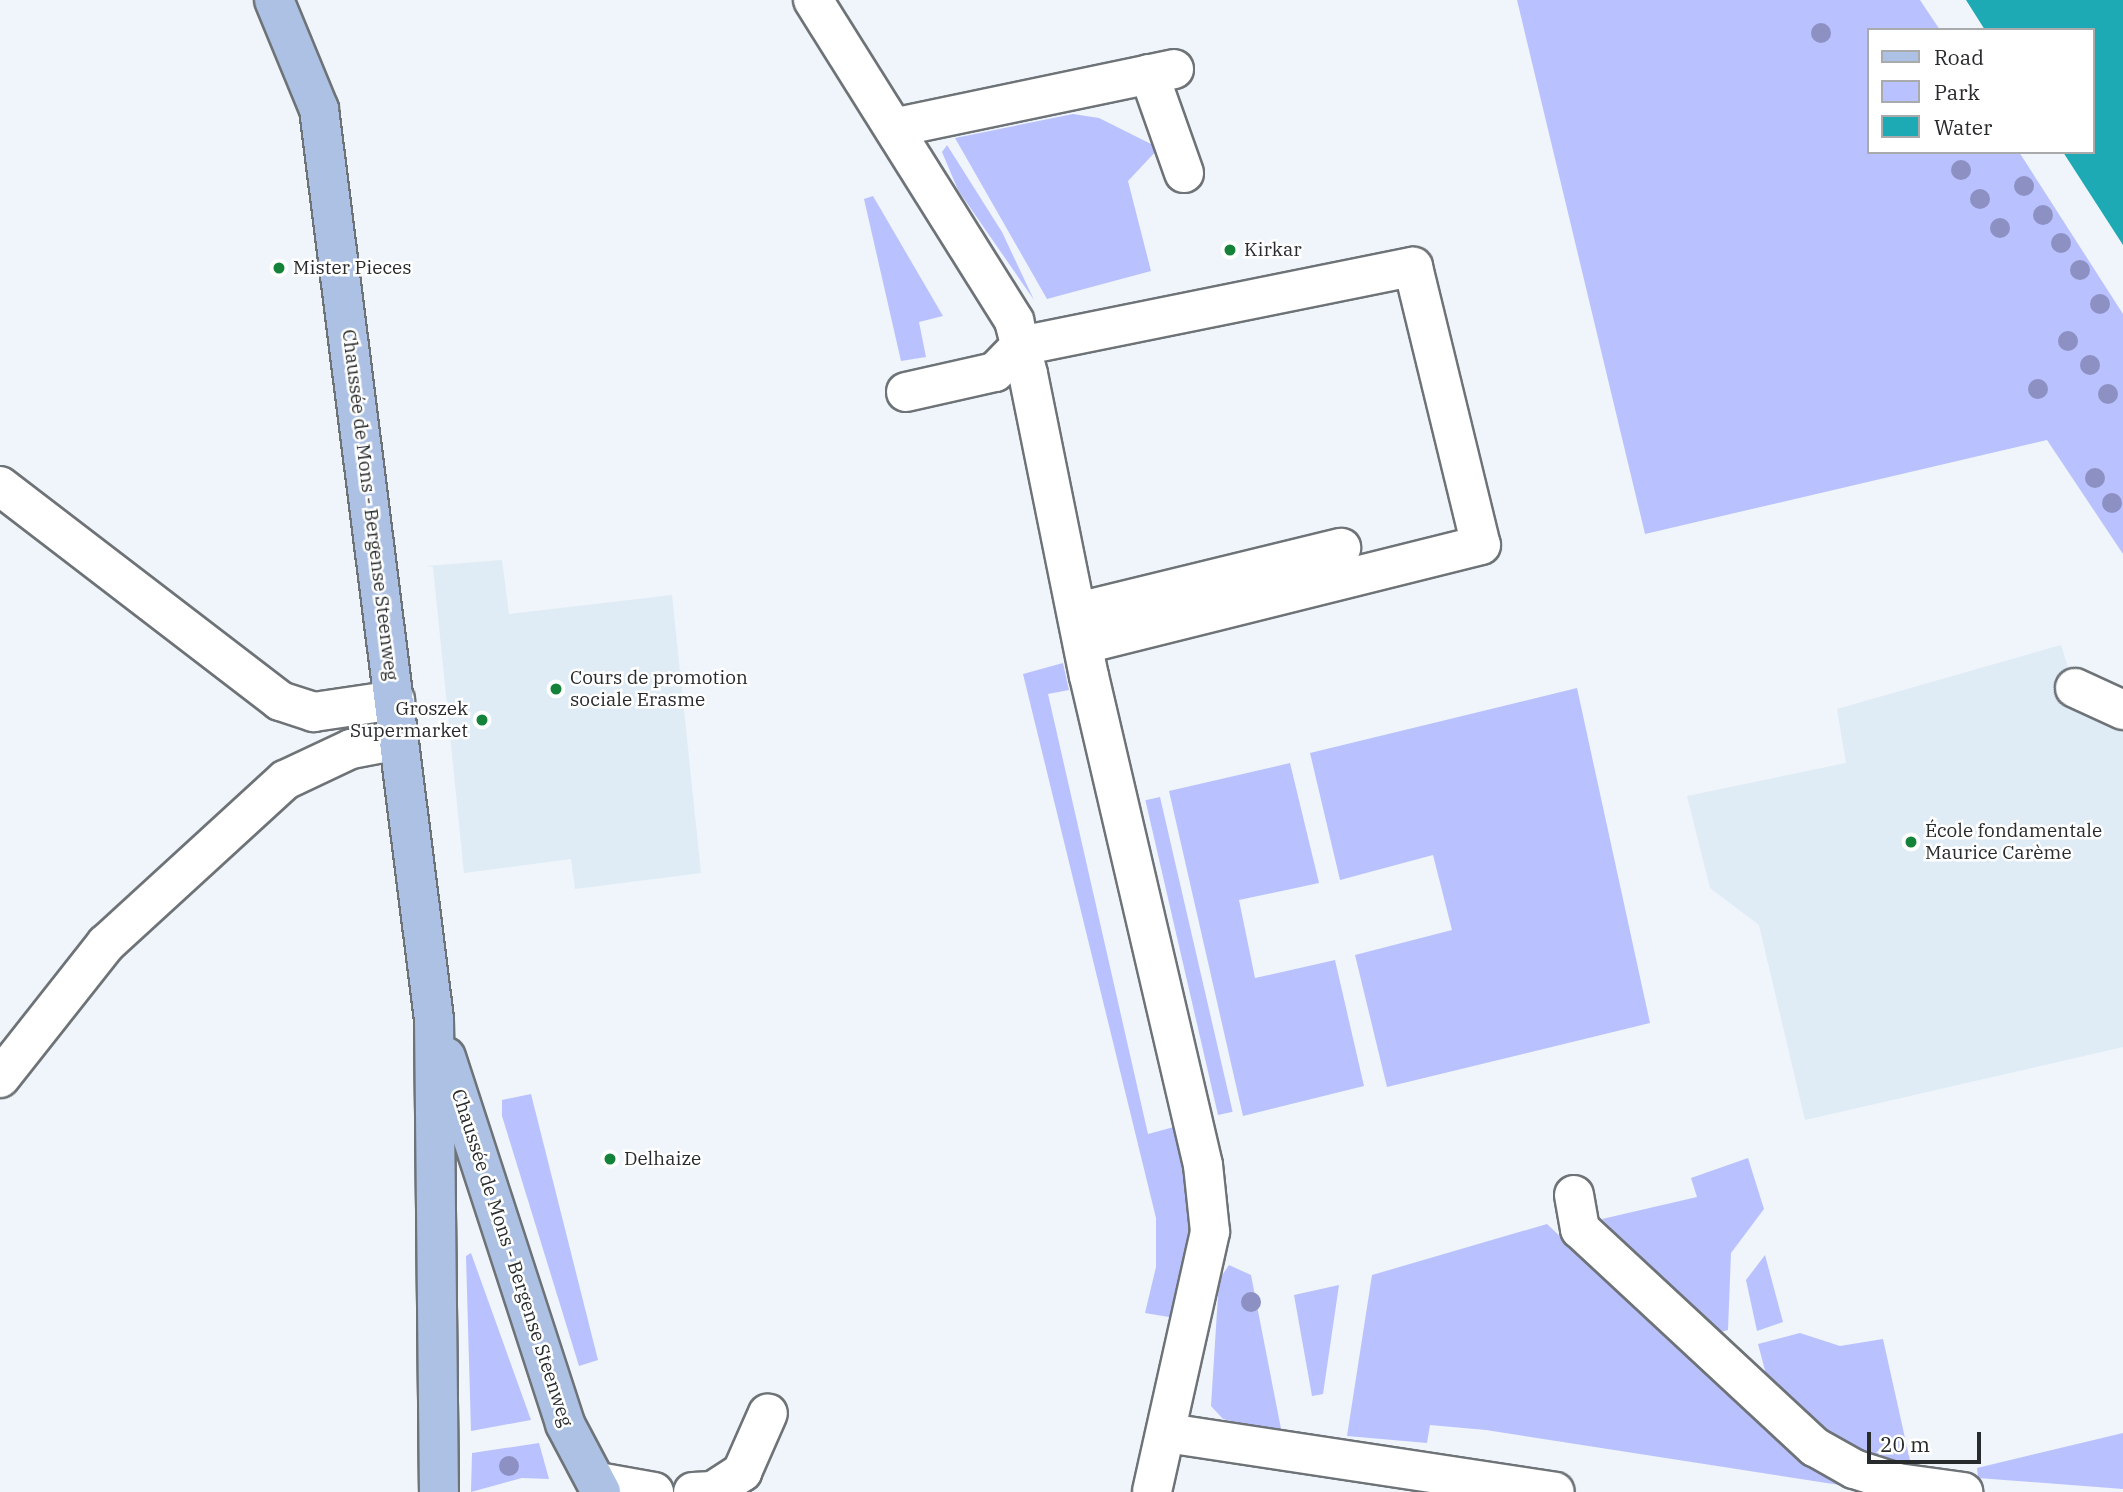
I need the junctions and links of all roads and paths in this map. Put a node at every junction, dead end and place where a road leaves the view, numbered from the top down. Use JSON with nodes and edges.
{"nodes":[{"id":1,"x":274,"y":0,"type":"edge"},
{"id":2,"x":813,"y":0,"type":"edge"},
{"id":3,"x":897,"y":127,"type":"junction"},
{"id":4,"x":1184,"y":173,"type":"dead end"},
{"id":5,"x":1020,"y":346,"type":"junction"},
{"id":6,"x":906,"y":392,"type":"dead end"},
{"id":7,"x":0,"y":486,"type":"edge"},
{"id":8,"x":1342,"y":548,"type":"dead end"},
{"id":9,"x":1081,"y":628,"type":"junction"},
{"id":10,"x":2075,"y":688,"type":"dead end"},
{"id":11,"x":395,"y":700,"type":"junction"},
{"id":12,"x":2123,"y":710,"type":"edge"},
{"id":13,"x":398,"y":740,"type":"junction"},
{"id":14,"x":434,"y":1019,"type":"junction"},
{"id":15,"x":0,"y":1078,"type":"edge"},
{"id":16,"x":1574,"y":1195,"type":"dead end"},
{"id":17,"x":1167,"y":1433,"type":"junction"},
{"id":18,"x":600,"y":1487,"type":"edge"},
{"id":19,"x":439,"y":1492,"type":"edge"},
{"id":20,"x":654,"y":1492,"type":"edge"},
{"id":21,"x":693,"y":1492,"type":"edge"},
{"id":22,"x":748,"y":1492,"type":"edge"},
{"id":23,"x":1152,"y":1492,"type":"edge"},
{"id":24,"x":1555,"y":1492,"type":"edge"},
{"id":25,"x":1963,"y":1492,"type":"edge"}],
"edges":[{"from":1,"to":11,"type":"main road","name":"Chaussée de Mons - Bergense Steenweg"},
{"from":2,"to":3,"type":"street"},
{"from":3,"to":4,"type":"street"},
{"from":3,"to":5,"type":"street"},
{"from":5,"to":6,"type":"street"},
{"from":5,"to":9,"type":"street"},
{"from":5,"to":9,"type":"street"},
{"from":7,"to":11,"type":"street"},
{"from":8,"to":9,"type":"street"},
{"from":9,"to":17,"type":"street"},
{"from":10,"to":12,"type":"street"},
{"from":11,"to":13,"type":"main road","name":"Chaussée de Mons - Bergense Steenweg"},
{"from":13,"to":14,"type":"main road","name":"Chaussée de Mons - Bergense Steenweg"},
{"from":13,"to":15,"type":"street"},
{"from":14,"to":18,"type":"main road","name":"Chaussée de Mons - Bergense Steenweg"},
{"from":14,"to":19,"type":"main road","name":"Chaussée de Mons - Bergense Steenweg"},
{"from":16,"to":25,"type":"street"},
{"from":17,"to":23,"type":"street"},
{"from":17,"to":24,"type":"street"},
{"from":18,"to":20,"type":"street"},
{"from":21,"to":22,"type":"street"}]}
